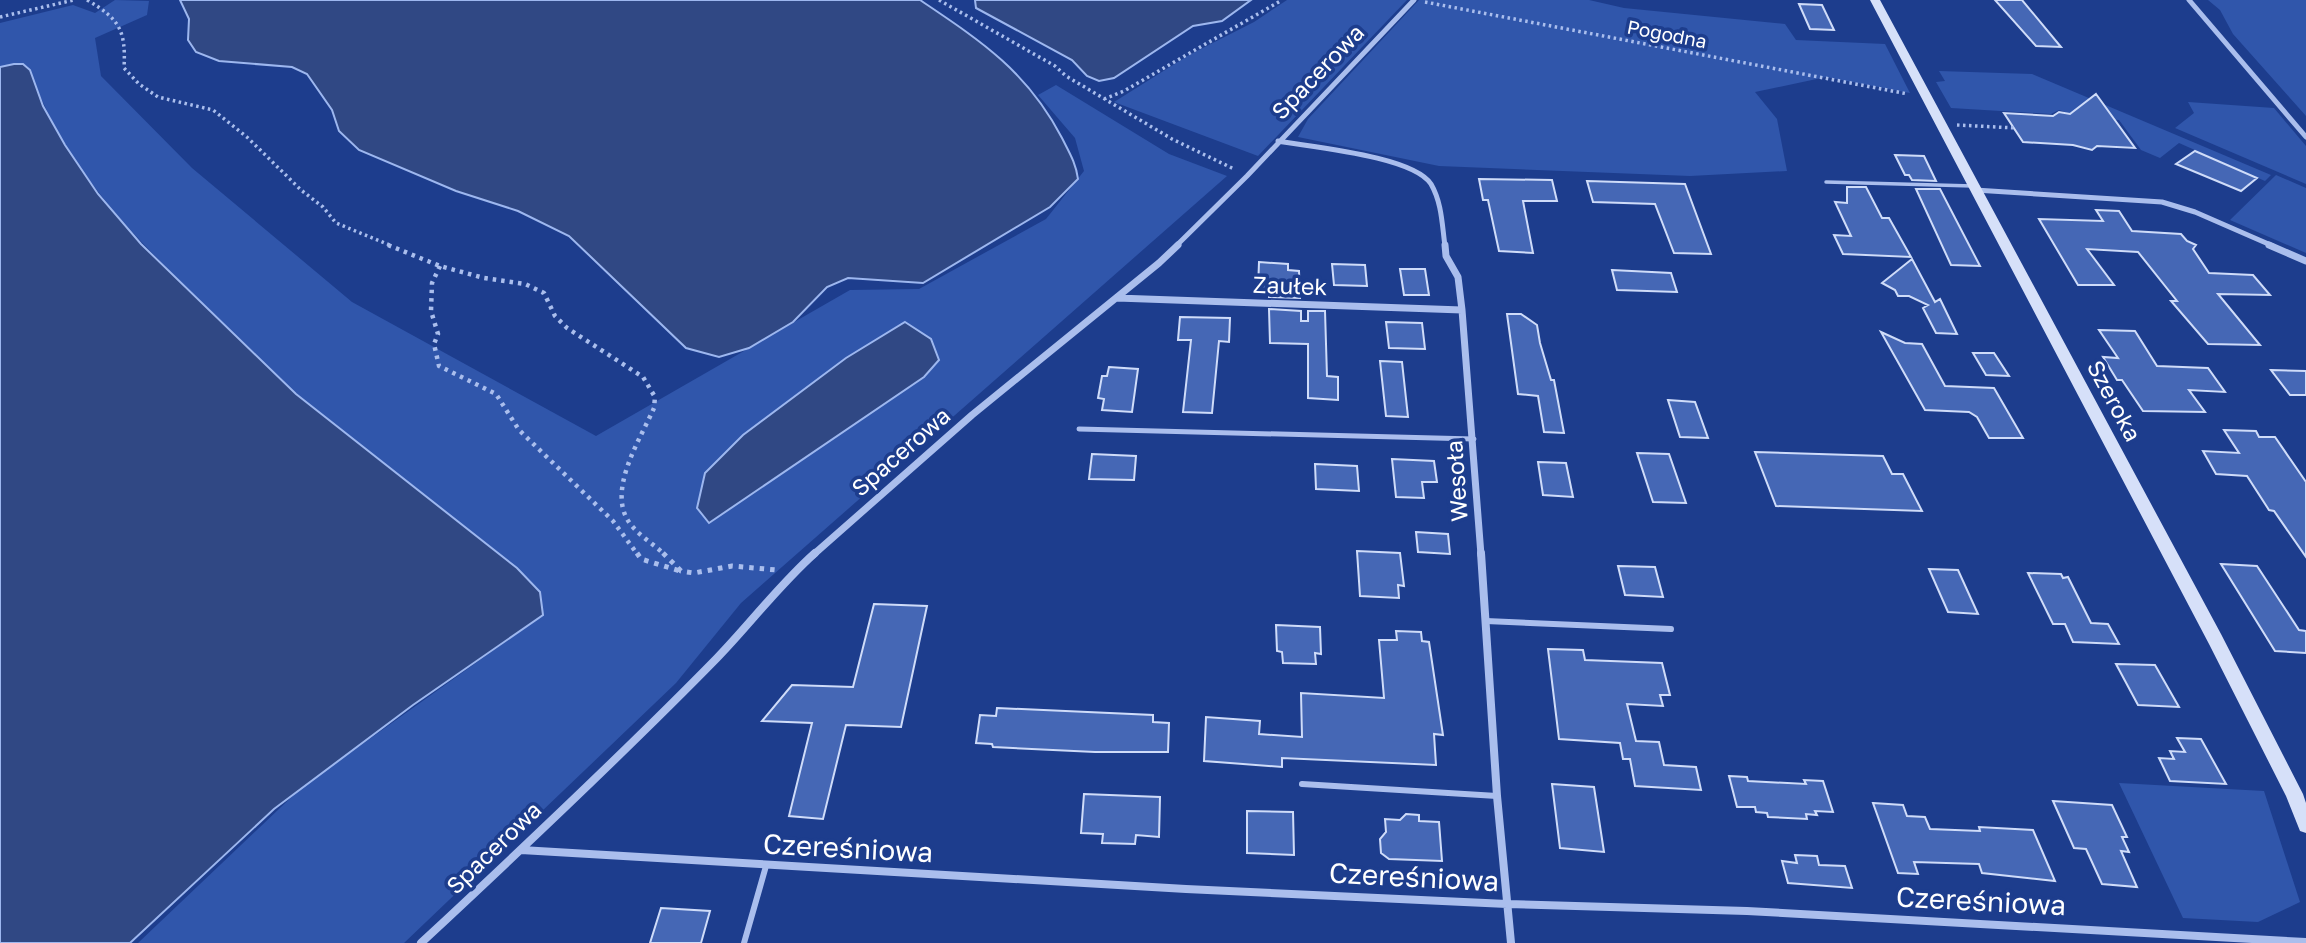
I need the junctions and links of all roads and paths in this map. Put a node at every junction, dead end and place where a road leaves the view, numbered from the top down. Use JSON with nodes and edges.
{"nodes":[{"id":1,"x":74,"y":0,"type":"edge"},
{"id":2,"x":87,"y":0,"type":"edge"},
{"id":3,"x":939,"y":0,"type":"edge"},
{"id":4,"x":1282,"y":0,"type":"edge"},
{"id":5,"x":1414,"y":0,"type":"edge"},
{"id":6,"x":1875,"y":0,"type":"edge"},
{"id":7,"x":2189,"y":0,"type":"edge"},
{"id":8,"x":947,"y":1,"type":"edge"},
{"id":9,"x":0,"y":17,"type":"edge"},
{"id":10,"x":1915,"y":96,"type":"dead end"},
{"id":11,"x":1104,"y":99,"type":"junction"},
{"id":12,"x":1953,"y":125,"type":"dead end"},
{"id":13,"x":2015,"y":128,"type":"dead end"},
{"id":14,"x":2306,"y":137,"type":"edge"},
{"id":15,"x":1278,"y":141,"type":"junction"},
{"id":16,"x":1247,"y":176,"type":"junction"},
{"id":17,"x":1826,"y":182,"type":"dead end"},
{"id":18,"x":1974,"y":188,"type":"junction"},
{"id":19,"x":2306,"y":261,"type":"edge"},
{"id":20,"x":440,"y":266,"type":"junction"},
{"id":21,"x":1116,"y":298,"type":"junction"},
{"id":22,"x":1462,"y":310,"type":"junction"},
{"id":23,"x":1079,"y":429,"type":"dead end"},
{"id":24,"x":1474,"y":439,"type":"junction"},
{"id":25,"x":681,"y":571,"type":"junction"},
{"id":26,"x":795,"y":572,"type":"junction"},
{"id":27,"x":1486,"y":621,"type":"junction"},
{"id":28,"x":1671,"y":629,"type":"dead end"},
{"id":29,"x":1302,"y":784,"type":"dead end"},
{"id":30,"x":1497,"y":796,"type":"junction"},
{"id":31,"x":2306,"y":825,"type":"edge"},
{"id":32,"x":521,"y":850,"type":"junction"},
{"id":33,"x":766,"y":866,"type":"junction"},
{"id":34,"x":1507,"y":904,"type":"junction"},
{"id":35,"x":2306,"y":942,"type":"edge"},
{"id":36,"x":421,"y":943,"type":"edge"},
{"id":37,"x":744,"y":943,"type":"edge"},
{"id":38,"x":1511,"y":943,"type":"edge"}],
"edges":[{"from":1,"to":9,"type":"path"},
{"from":2,"to":20,"type":"path"},
{"from":3,"to":8,"type":"path"},
{"from":4,"to":11,"type":"path"},
{"from":5,"to":10,"type":"path","name":"Pogodna"},
{"from":5,"to":15,"type":"street","name":"Spacerowa"},
{"from":6,"to":18,"type":"street","name":"Szeroka"},
{"from":7,"to":14,"type":"street"},
{"from":8,"to":11,"type":"path"},
{"from":11,"to":16,"type":"path"},
{"from":12,"to":13,"type":"path"},
{"from":15,"to":16,"type":"street","name":"Spacerowa"},
{"from":15,"to":22,"type":"street","name":"Wesoła"},
{"from":16,"to":21,"type":"street","name":"Spacerowa"},
{"from":17,"to":18,"type":"lane"},
{"from":18,"to":19,"type":"street"},
{"from":18,"to":31,"type":"street","name":"Szeroka"},
{"from":20,"to":25,"type":"path"},
{"from":20,"to":25,"type":"path"},
{"from":21,"to":22,"type":"street","name":"Zaułek"},
{"from":21,"to":26,"type":"street","name":"Spacerowa"},
{"from":22,"to":24,"type":"street","name":"Wesoła"},
{"from":23,"to":24,"type":"lane"},
{"from":24,"to":27,"type":"street","name":"Wesoła"},
{"from":25,"to":26,"type":"path"},
{"from":26,"to":32,"type":"street","name":"Spacerowa"},
{"from":27,"to":28,"type":"lane"},
{"from":27,"to":30,"type":"street","name":"Wesoła"},
{"from":29,"to":30,"type":"lane"},
{"from":30,"to":34,"type":"street","name":"Wesoła"},
{"from":32,"to":33,"type":"street","name":"Czereśniowa"},
{"from":32,"to":36,"type":"street","name":"Spacerowa"},
{"from":33,"to":34,"type":"street","name":"Czereśniowa"},
{"from":33,"to":37,"type":"lane"},
{"from":34,"to":35,"type":"street","name":"Czereśniowa"},
{"from":34,"to":38,"type":"street","name":"Wesoła"}]}
